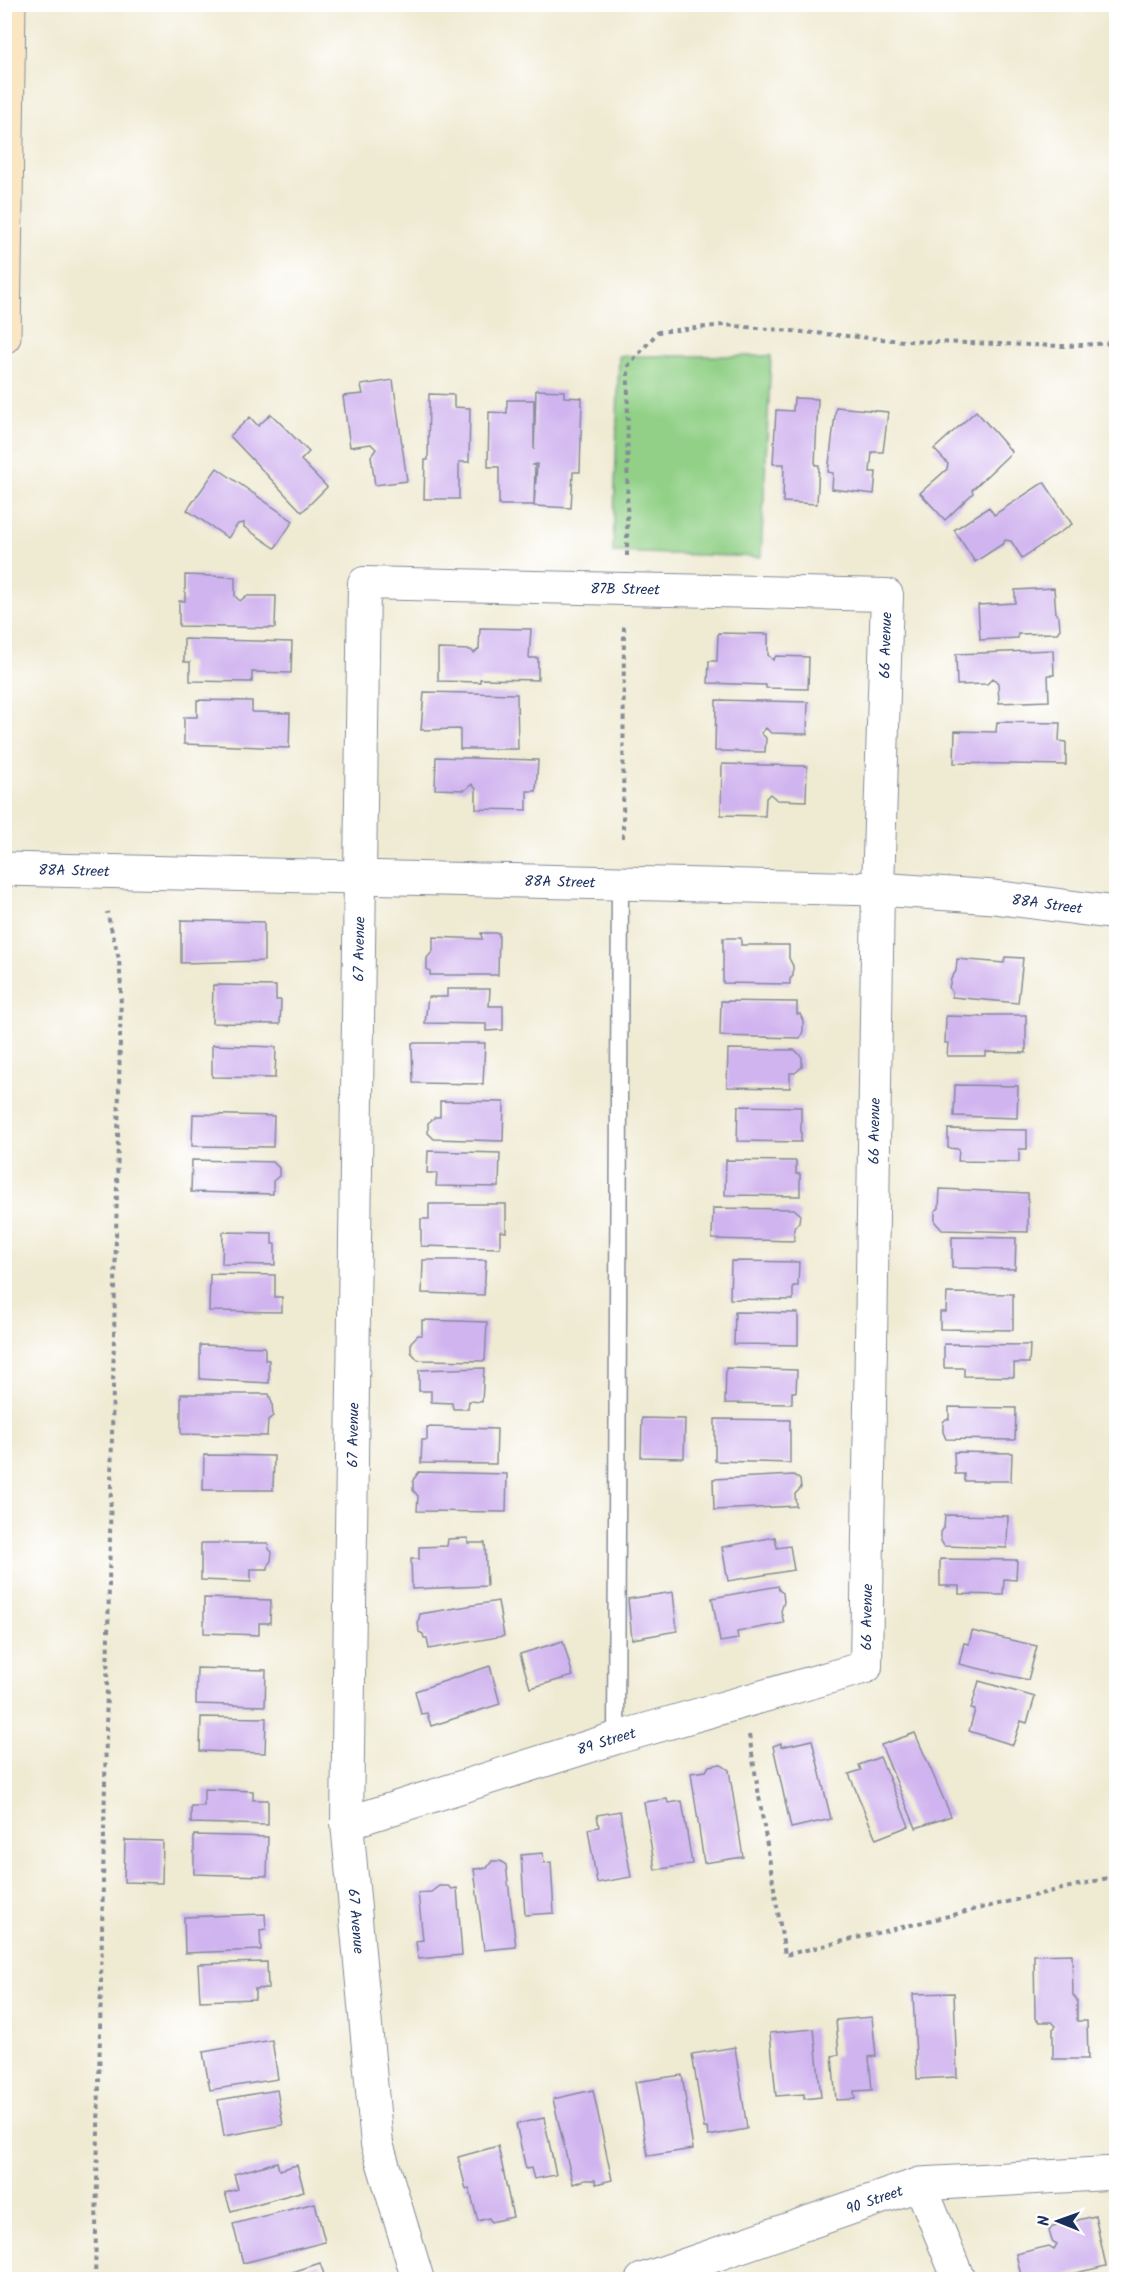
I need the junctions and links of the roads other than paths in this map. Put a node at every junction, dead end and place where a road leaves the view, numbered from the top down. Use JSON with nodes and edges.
{"nodes":[{"id":1,"x":9,"y":4,"type":"edge"},
{"id":2,"x":4,"y":337,"type":"edge"},
{"id":3,"x":364,"y":583,"type":"joint"},
{"id":4,"x":887,"y":595,"type":"joint"},
{"id":5,"x":4,"y":869,"type":"edge"},
{"id":6,"x":360,"y":876,"type":"junction"},
{"id":7,"x":620,"y":882,"type":"junction"},
{"id":8,"x":878,"y":889,"type":"junction"},
{"id":9,"x":1116,"y":913,"type":"edge"},
{"id":10,"x":866,"y":1667,"type":"joint"},
{"id":11,"x":616,"y":1738,"type":"junction"},
{"id":12,"x":347,"y":1822,"type":"junction"},
{"id":13,"x":1116,"y":2173,"type":"edge"},
{"id":14,"x":920,"y":2184,"type":"junction"},
{"id":15,"x":418,"y":2280,"type":"edge"},
{"id":16,"x":642,"y":2280,"type":"edge"},
{"id":17,"x":959,"y":2280,"type":"edge"}],
"edges":[{"from":1,"to":2,"type":"main road"},
{"from":3,"to":4,"type":"street","name":"87B Street"},
{"from":3,"to":6,"type":"street","name":"67 Avenue"},
{"from":4,"to":8,"type":"street","name":"66 Avenue"},
{"from":5,"to":6,"type":"street","name":"88A Street"},
{"from":6,"to":7,"type":"street","name":"88A Street"},
{"from":6,"to":12,"type":"street","name":"67 Avenue"},
{"from":7,"to":8,"type":"street","name":"88A Street"},
{"from":7,"to":11,"type":"lane"},
{"from":8,"to":9,"type":"street","name":"88A Street"},
{"from":8,"to":10,"type":"street","name":"66 Avenue"},
{"from":10,"to":11,"type":"street","name":"89 Street"},
{"from":11,"to":12,"type":"street","name":"89 Street"},
{"from":12,"to":15,"type":"street","name":"67 Avenue"},
{"from":13,"to":14,"type":"street","name":"90 Street"},
{"from":14,"to":16,"type":"street","name":"90 Street"},
{"from":14,"to":17,"type":"street"}]}
